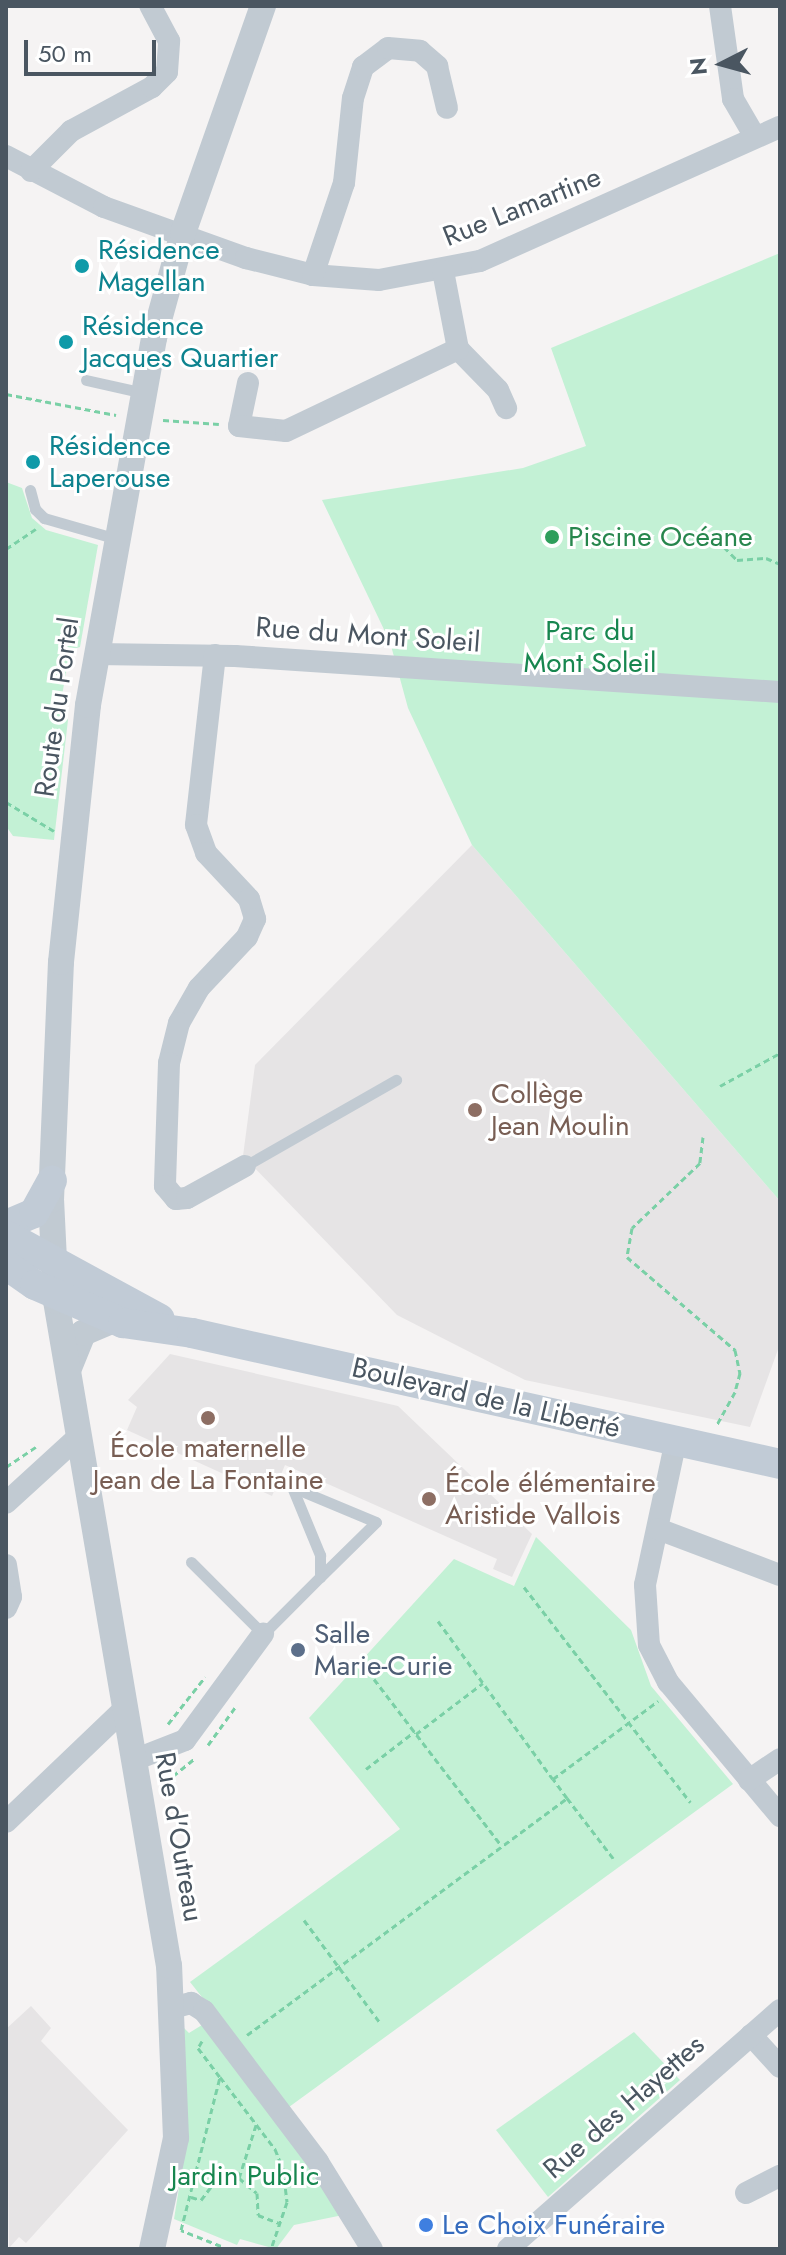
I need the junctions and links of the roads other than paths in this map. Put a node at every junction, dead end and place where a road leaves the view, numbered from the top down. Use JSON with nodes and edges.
{"nodes":[{"id":1,"x":150,"y":6,"type":"edge"},
{"id":2,"x":263,"y":6,"type":"edge"},
{"id":3,"x":720,"y":6,"type":"edge"},
{"id":4,"x":447,"y":108,"type":"dead end"},
{"id":5,"x":780,"y":127,"type":"edge"},
{"id":6,"x":755,"y":137,"type":"junction"},
{"id":7,"x":7,"y":159,"type":"edge"},
{"id":8,"x":31,"y":171,"type":"junction"},
{"id":9,"x":183,"y":233,"type":"junction"},
{"id":10,"x":443,"y":271,"type":"junction"},
{"id":11,"x":313,"y":275,"type":"junction"},
{"id":12,"x":458,"y":349,"type":"junction"},
{"id":13,"x":86,"y":380,"type":"dead end"},
{"id":14,"x":248,"y":383,"type":"dead end"},
{"id":15,"x":144,"y":393,"type":"junction"},
{"id":16,"x":506,"y":408,"type":"dead end"},
{"id":17,"x":30,"y":490,"type":"dead end"},
{"id":18,"x":117,"y":539,"type":"junction"},
{"id":19,"x":96,"y":654,"type":"junction"},
{"id":20,"x":215,"y":655,"type":"junction"},
{"id":21,"x":780,"y":692,"type":"edge"},
{"id":22,"x":396,"y":1080,"type":"dead end"},
{"id":23,"x":245,"y":1166,"type":"joint"},
{"id":24,"x":52,"y":1181,"type":"junction"},
{"id":25,"x":6,"y":1225,"type":"edge"},
{"id":26,"x":6,"y":1235,"type":"edge"},
{"id":27,"x":47,"y":1249,"type":"junction"},
{"id":28,"x":6,"y":1250,"type":"edge"},
{"id":29,"x":6,"y":1265,"type":"edge"},
{"id":30,"x":66,"y":1299,"type":"junction"},
{"id":31,"x":114,"y":1320,"type":"junction"},
{"id":32,"x":162,"y":1320,"type":"junction"},
{"id":33,"x":192,"y":1333,"type":"junction"},
{"id":34,"x":68,"y":1375,"type":"junction"},
{"id":35,"x":78,"y":1437,"type":"junction"},
{"id":36,"x":691,"y":1444,"type":"junction"},
{"id":37,"x":780,"y":1464,"type":"edge"},
{"id":38,"x":6,"y":1503,"type":"edge"},
{"id":39,"x":658,"y":1529,"type":"junction"},
{"id":40,"x":191,"y":1562,"type":"dead end"},
{"id":41,"x":6,"y":1565,"type":"edge"},
{"id":42,"x":780,"y":1575,"type":"edge"},
{"id":43,"x":320,"y":1577,"type":"junction"},
{"id":44,"x":6,"y":1608,"type":"edge"},
{"id":45,"x":263,"y":1634,"type":"junction"},
{"id":46,"x":122,"y":1711,"type":"junction"},
{"id":47,"x":780,"y":1759,"type":"edge"},
{"id":48,"x":134,"y":1760,"type":"junction"},
{"id":49,"x":749,"y":1780,"type":"junction"},
{"id":50,"x":780,"y":1816,"type":"edge"},
{"id":51,"x":6,"y":1822,"type":"edge"},
{"id":52,"x":172,"y":2008,"type":"junction"},
{"id":53,"x":780,"y":2010,"type":"edge"},
{"id":54,"x":751,"y":2035,"type":"junction"},
{"id":55,"x":780,"y":2067,"type":"edge"},
{"id":56,"x":780,"y":2176,"type":"edge"},
{"id":57,"x":746,"y":2193,"type":"dead end"},
{"id":58,"x":152,"y":2249,"type":"edge"},
{"id":59,"x":372,"y":2249,"type":"edge"},
{"id":60,"x":508,"y":2249,"type":"edge"}],
"edges":[{"from":1,"to":8,"type":"street"},
{"from":2,"to":9,"type":"street","name":"Route du Portel"},
{"from":3,"to":6,"type":"street"},
{"from":4,"to":11,"type":"street"},
{"from":5,"to":6,"type":"street","name":"Rue Lamartine"},
{"from":6,"to":10,"type":"street","name":"Rue Lamartine"},
{"from":7,"to":8,"type":"street","name":"Rue Lamartine"},
{"from":8,"to":9,"type":"street","name":"Rue Lamartine"},
{"from":9,"to":11,"type":"street","name":"Rue Lamartine"},
{"from":9,"to":15,"type":"street","name":"Route du Portel"},
{"from":10,"to":11,"type":"street","name":"Rue Lamartine"},
{"from":10,"to":12,"type":"street"},
{"from":12,"to":14,"type":"street"},
{"from":12,"to":16,"type":"street"},
{"from":13,"to":15,"type":"lane"},
{"from":15,"to":18,"type":"street","name":"Route du Portel"},
{"from":17,"to":18,"type":"lane"},
{"from":18,"to":19,"type":"street","name":"Route du Portel"},
{"from":19,"to":20,"type":"street","name":"Rue du Mont Soleil"},
{"from":19,"to":24,"type":"street","name":"Route du Portel"},
{"from":20,"to":21,"type":"street","name":"Rue du Mont Soleil"},
{"from":20,"to":23,"type":"street"},
{"from":22,"to":23,"type":"lane"},
{"from":24,"to":25,"type":"main road"},
{"from":24,"to":27,"type":"street","name":"Route du Portel"},
{"from":26,"to":27,"type":"main road","name":"Boulevard de la Liberté"},
{"from":27,"to":28,"type":"main road"},
{"from":27,"to":30,"type":"street","name":"Route du Portel"},
{"from":27,"to":32,"type":"main road","name":"Boulevard de la Liberté"},
{"from":29,"to":30,"type":"main road","name":"Boulevard de la Liberté"},
{"from":30,"to":31,"type":"main road","name":"Boulevard de la Liberté"},
{"from":30,"to":32,"type":"street"},
{"from":30,"to":34,"type":"street","name":"Route du Portel"},
{"from":31,"to":33,"type":"main road","name":"Boulevard de la Liberté"},
{"from":31,"to":34,"type":"street"},
{"from":32,"to":33,"type":"main road","name":"Boulevard de la Liberté"},
{"from":33,"to":36,"type":"main road","name":"Boulevard de la Liberté"},
{"from":34,"to":35,"type":"street","name":"Route du Portel"},
{"from":35,"to":38,"type":"street"},
{"from":35,"to":46,"type":"street","name":"Rue d'Outreau"},
{"from":36,"to":37,"type":"main road","name":"Boulevard de la Liberté"},
{"from":36,"to":39,"type":"street"},
{"from":39,"to":42,"type":"street"},
{"from":39,"to":49,"type":"street"},
{"from":40,"to":45,"type":"lane"},
{"from":41,"to":44,"type":"street"},
{"from":43,"to":43,"type":"lane"},
{"from":43,"to":45,"type":"lane"},
{"from":45,"to":48,"type":"street"},
{"from":46,"to":48,"type":"street","name":"Rue d'Outreau"},
{"from":46,"to":51,"type":"street"},
{"from":47,"to":49,"type":"street"},
{"from":48,"to":52,"type":"street","name":"Rue d'Outreau"},
{"from":49,"to":50,"type":"street"},
{"from":52,"to":58,"type":"street","name":"Rue d'Outreau"},
{"from":52,"to":59,"type":"street"},
{"from":53,"to":54,"type":"street","name":"Rue des Hayettes"},
{"from":54,"to":55,"type":"street"},
{"from":54,"to":60,"type":"street","name":"Rue des Hayettes"},
{"from":56,"to":57,"type":"street"}]}
